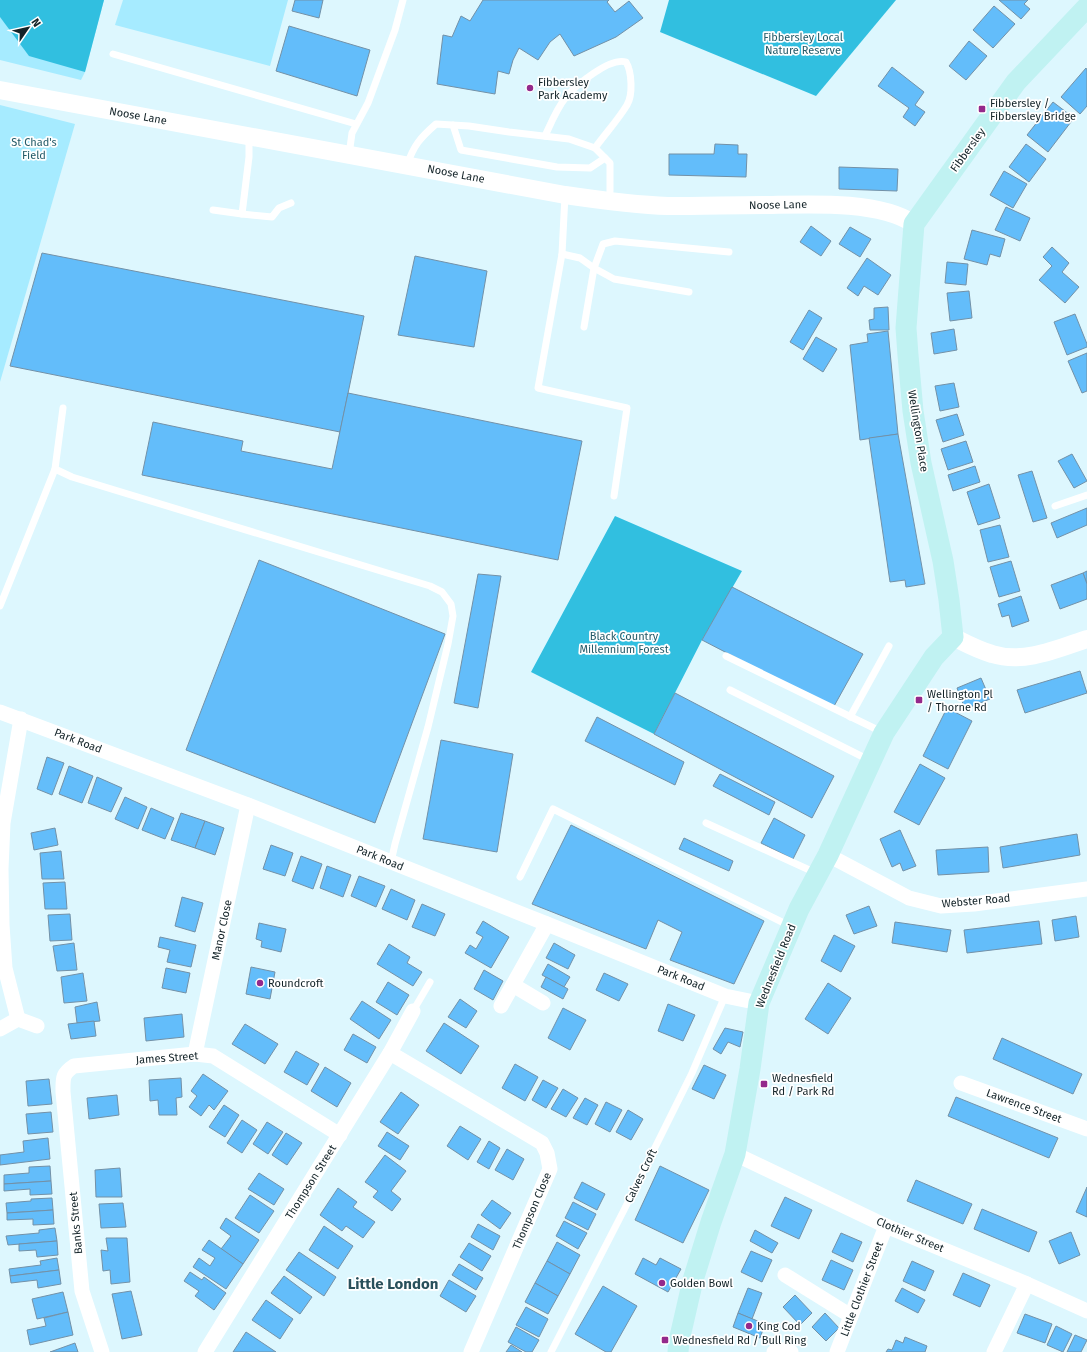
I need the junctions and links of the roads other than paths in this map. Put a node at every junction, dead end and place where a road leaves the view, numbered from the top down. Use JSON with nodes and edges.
{"nodes":[{"id":1,"x":403,"y":0,"type":"edge"},
{"id":2,"x":1087,"y":7,"type":"edge"},
{"id":3,"x":113,"y":54,"type":"dead end"},
{"id":4,"x":0,"y":90,"type":"edge"},
{"id":5,"x":356,"y":124,"type":"junction"},
{"id":6,"x":453,"y":125,"type":"junction"},
{"id":7,"x":249,"y":136,"type":"junction"},
{"id":8,"x":545,"y":136,"type":"junction"},
{"id":9,"x":595,"y":148,"type":"junction"},
{"id":10,"x":349,"y":155,"type":"junction"},
{"id":11,"x":605,"y":158,"type":"junction"},
{"id":12,"x":407,"y":165,"type":"junction"},
{"id":13,"x":565,"y":195,"type":"junction"},
{"id":14,"x":609,"y":202,"type":"junction"},
{"id":15,"x":291,"y":203,"type":"dead end"},
{"id":16,"x":213,"y":210,"type":"dead end"},
{"id":17,"x":242,"y":214,"type":"junction"},
{"id":18,"x":914,"y":224,"type":"junction"},
{"id":19,"x":729,"y":252,"type":"dead end"},
{"id":20,"x":562,"y":254,"type":"junction"},
{"id":21,"x":594,"y":268,"type":"junction"},
{"id":22,"x":689,"y":292,"type":"dead end"},
{"id":23,"x":584,"y":326,"type":"dead end"},
{"id":24,"x":63,"y":408,"type":"dead end"},
{"id":25,"x":55,"y":469,"type":"junction"},
{"id":26,"x":1087,"y":495,"type":"edge"},
{"id":27,"x":614,"y":496,"type":"dead end"},
{"id":28,"x":1055,"y":506,"type":"dead end"},
{"id":29,"x":0,"y":606,"type":"edge"},
{"id":30,"x":953,"y":637,"type":"junction"},
{"id":31,"x":1087,"y":639,"type":"edge"},
{"id":32,"x":889,"y":646,"type":"dead end"},
{"id":33,"x":726,"y":656,"type":"dead end"},
{"id":34,"x":730,"y":690,"type":"dead end"},
{"id":35,"x":0,"y":712,"type":"edge"},
{"id":36,"x":850,"y":717,"type":"junction"},
{"id":37,"x":22,"y":719,"type":"junction"},
{"id":38,"x":884,"y":733,"type":"junction"},
{"id":39,"x":871,"y":761,"type":"junction"},
{"id":40,"x":248,"y":805,"type":"junction"},
{"id":41,"x":706,"y":823,"type":"dead end"},
{"id":42,"x":828,"y":855,"type":"junction"},
{"id":43,"x":391,"y":862,"type":"junction"},
{"id":44,"x":818,"y":874,"type":"junction"},
{"id":45,"x":520,"y":877,"type":"dead end"},
{"id":46,"x":1087,"y":889,"type":"edge"},
{"id":47,"x":547,"y":924,"type":"junction"},
{"id":48,"x":792,"y":927,"type":"junction"},
{"id":49,"x":430,"y":982,"type":"dead end"},
{"id":50,"x":513,"y":985,"type":"junction"},
{"id":51,"x":725,"y":996,"type":"junction"},
{"id":52,"x":543,"y":1003,"type":"dead end"},
{"id":53,"x":759,"y":1003,"type":"junction"},
{"id":54,"x":501,"y":1006,"type":"dead end"},
{"id":55,"x":413,"y":1011,"type":"joint"},
{"id":56,"x":18,"y":1019,"type":"junction"},
{"id":57,"x":37,"y":1026,"type":"dead end"},
{"id":58,"x":0,"y":1029,"type":"edge"},
{"id":59,"x":390,"y":1053,"type":"junction"},
{"id":60,"x":195,"y":1054,"type":"junction"},
{"id":61,"x":962,"y":1083,"type":"dead end"},
{"id":62,"x":63,"y":1092,"type":"joint"},
{"id":63,"x":1087,"y":1128,"type":"edge"},
{"id":64,"x":340,"y":1135,"type":"junction"},
{"id":65,"x":734,"y":1154,"type":"junction"},
{"id":66,"x":886,"y":1226,"type":"junction"},
{"id":67,"x":785,"y":1275,"type":"dead end"},
{"id":68,"x":1027,"y":1284,"type":"junction"},
{"id":69,"x":1086,"y":1308,"type":"edge"},
{"id":70,"x":851,"y":1316,"type":"junction"},
{"id":71,"x":102,"y":1352,"type":"edge"},
{"id":72,"x":205,"y":1352,"type":"edge"},
{"id":73,"x":471,"y":1352,"type":"edge"},
{"id":74,"x":551,"y":1352,"type":"edge"},
{"id":75,"x":678,"y":1352,"type":"edge"},
{"id":76,"x":774,"y":1352,"type":"edge"},
{"id":77,"x":791,"y":1352,"type":"edge"},
{"id":78,"x":837,"y":1352,"type":"edge"},
{"id":79,"x":994,"y":1352,"type":"edge"}],
"edges":[{"from":1,"to":5,"type":"lane"},
{"from":2,"to":18,"type":"main road","name":"Fibbersley"},
{"from":3,"to":5,"type":"lane"},
{"from":4,"to":7,"type":"street","name":"Noose Lane"},
{"from":5,"to":10,"type":"lane"},
{"from":6,"to":8,"type":"lane"},
{"from":6,"to":11,"type":"lane"},
{"from":6,"to":12,"type":"lane"},
{"from":7,"to":10,"type":"street","name":"Noose Lane"},
{"from":7,"to":17,"type":"lane"},
{"from":8,"to":9,"type":"lane"},
{"from":8,"to":9,"type":"lane"},
{"from":9,"to":11,"type":"lane"},
{"from":10,"to":12,"type":"street","name":"Noose Lane"},
{"from":11,"to":14,"type":"lane"},
{"from":12,"to":13,"type":"street","name":"Noose Lane"},
{"from":13,"to":14,"type":"street","name":"Noose Lane"},
{"from":13,"to":20,"type":"lane"},
{"from":14,"to":18,"type":"street","name":"Noose Lane"},
{"from":15,"to":17,"type":"lane"},
{"from":16,"to":17,"type":"lane"},
{"from":18,"to":30,"type":"main road","name":"Wellington Place"},
{"from":19,"to":21,"type":"lane"},
{"from":20,"to":21,"type":"lane"},
{"from":20,"to":27,"type":"lane"},
{"from":21,"to":22,"type":"lane"},
{"from":21,"to":23,"type":"lane"},
{"from":24,"to":25,"type":"lane"},
{"from":25,"to":29,"type":"lane"},
{"from":25,"to":43,"type":"lane"},
{"from":26,"to":28,"type":"lane"},
{"from":30,"to":31,"type":"street"},
{"from":30,"to":38,"type":"main road","name":"Wednesfield Road"},
{"from":32,"to":36,"type":"lane"},
{"from":33,"to":36,"type":"lane"},
{"from":34,"to":39,"type":"lane"},
{"from":35,"to":37,"type":"street","name":"Park Road"},
{"from":36,"to":38,"type":"lane"},
{"from":37,"to":40,"type":"street","name":"Park Road"},
{"from":37,"to":56,"type":"street"},
{"from":38,"to":39,"type":"main road","name":"Wednesfield Road"},
{"from":39,"to":42,"type":"main road","name":"Wednesfield Road"},
{"from":40,"to":43,"type":"street","name":"Park Road"},
{"from":40,"to":60,"type":"street","name":"Manor Close"},
{"from":41,"to":44,"type":"lane"},
{"from":42,"to":44,"type":"main road","name":"Wednesfield Road"},
{"from":42,"to":46,"type":"street","name":"Webster Road"},
{"from":43,"to":47,"type":"street","name":"Park Road"},
{"from":44,"to":48,"type":"main road","name":"Wednesfield Road"},
{"from":45,"to":48,"type":"lane"},
{"from":47,"to":50,"type":"street"},
{"from":47,"to":51,"type":"street","name":"Park Road"},
{"from":48,"to":53,"type":"main road","name":"Wednesfield Road"},
{"from":49,"to":55,"type":"lane"},
{"from":50,"to":52,"type":"street"},
{"from":50,"to":54,"type":"street"},
{"from":51,"to":53,"type":"street","name":"Park Road"},
{"from":51,"to":74,"type":"lane","name":"Calves Croft"},
{"from":53,"to":65,"type":"main road","name":"Wednesfield Road"},
{"from":55,"to":59,"type":"street","name":"Thompson Street"},
{"from":56,"to":57,"type":"street"},
{"from":56,"to":58,"type":"street"},
{"from":59,"to":64,"type":"street","name":"Thompson Street"},
{"from":59,"to":73,"type":"street","name":"Thompson Close"},
{"from":60,"to":62,"type":"street","name":"James Street"},
{"from":60,"to":64,"type":"street","name":"James Street"},
{"from":61,"to":63,"type":"street","name":"Lawrence Street"},
{"from":62,"to":71,"type":"street","name":"Banks Street"},
{"from":64,"to":72,"type":"street","name":"Thompson Street"},
{"from":65,"to":66,"type":"street","name":"Clothier Street"},
{"from":65,"to":75,"type":"main road","name":"Wednesfield Road"},
{"from":66,"to":68,"type":"street","name":"Clothier Street"},
{"from":66,"to":70,"type":"street","name":"Little Clothier Street"},
{"from":67,"to":70,"type":"street"},
{"from":68,"to":69,"type":"street","name":"Clothier Street"},
{"from":68,"to":79,"type":"street"},
{"from":70,"to":78,"type":"street","name":"Little Clothier Street"},
{"from":76,"to":77,"type":"street"}]}
